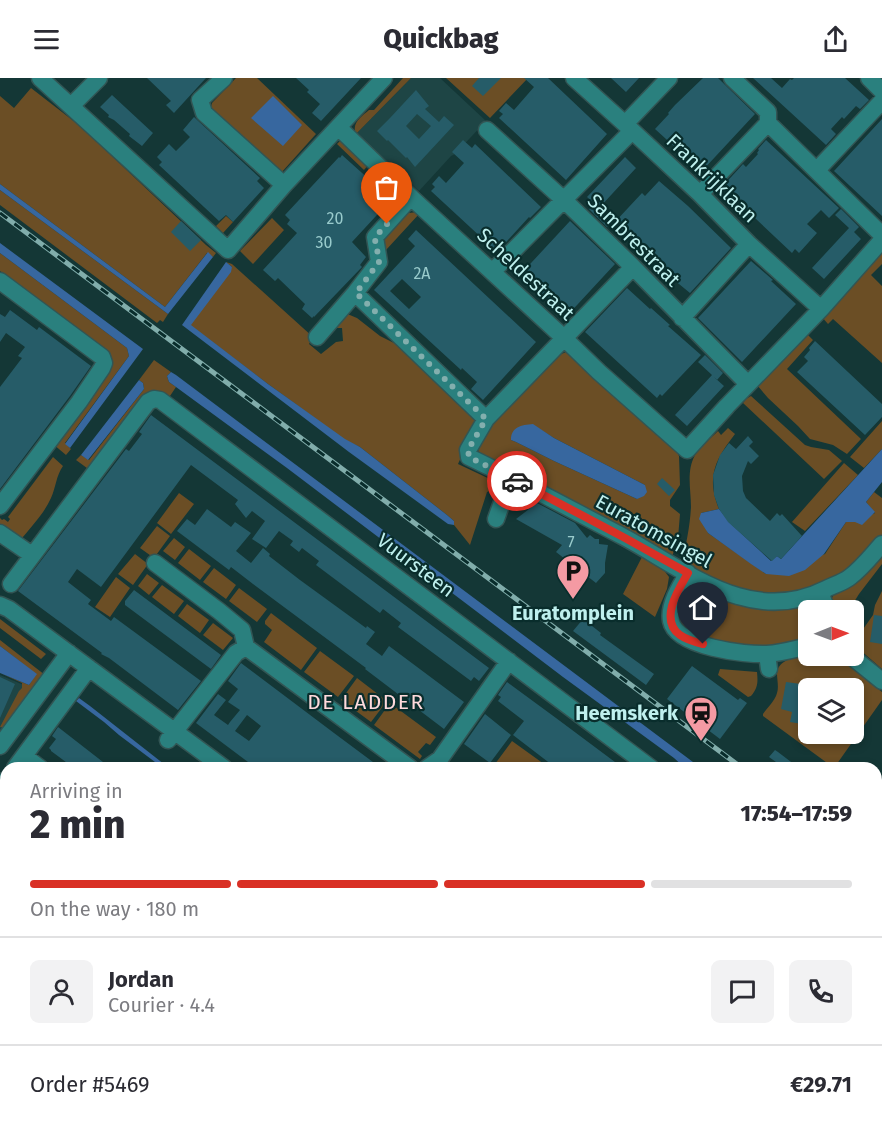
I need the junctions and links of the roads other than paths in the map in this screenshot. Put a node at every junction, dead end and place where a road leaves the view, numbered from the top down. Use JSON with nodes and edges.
{"nodes":[{"id":1,"x":40,"y":78,"type":"edge"},
{"id":2,"x":99,"y":78,"type":"edge"},
{"id":3,"x":224,"y":78,"type":"edge"},
{"id":4,"x":384,"y":78,"type":"edge"},
{"id":5,"x":574,"y":78,"type":"edge"},
{"id":6,"x":669,"y":78,"type":"edge"},
{"id":7,"x":732,"y":78,"type":"edge"},
{"id":8,"x":869,"y":78,"type":"edge"},
{"id":9,"x":882,"y":91,"type":"edge"},
{"id":10,"x":882,"y":100,"type":"edge"},
{"id":11,"x":72,"y":106,"type":"junction"},
{"id":12,"x":768,"y":123,"type":"junction"},
{"id":13,"x":338,"y":127,"type":"junction"},
{"id":14,"x":628,"y":127,"type":"junction"},
{"id":15,"x":487,"y":130,"type":"dead end"},
{"id":16,"x":817,"y":170,"type":"junction"},
{"id":17,"x":284,"y":185,"type":"junction"},
{"id":18,"x":700,"y":194,"type":"junction"},
{"id":19,"x":411,"y":197,"type":"junction"},
{"id":20,"x":564,"y":200,"type":"junction"},
{"id":21,"x":882,"y":235,"type":"edge"},
{"id":22,"x":882,"y":240,"type":"edge"},
{"id":23,"x":749,"y":244,"type":"junction"},
{"id":24,"x":633,"y":267,"type":"junction"},
{"id":25,"x":493,"y":271,"type":"junction"},
{"id":26,"x":0,"y":281,"type":"edge"},
{"id":27,"x":356,"y":293,"type":"junction"},
{"id":28,"x":821,"y":309,"type":"junction"},
{"id":29,"x":682,"y":318,"type":"junction"},
{"id":30,"x":317,"y":337,"type":"dead end"},
{"id":31,"x":564,"y":338,"type":"junction"},
{"id":32,"x":748,"y":384,"type":"junction"},
{"id":33,"x":486,"y":419,"type":"junction"},
{"id":34,"x":511,"y":477,"type":"junction"},
{"id":35,"x":0,"y":506,"type":"edge"},
{"id":36,"x":496,"y":519,"type":"dead end"},
{"id":37,"x":1,"y":535,"type":"edge"},
{"id":38,"x":882,"y":544,"type":"edge"},
{"id":39,"x":32,"y":555,"type":"junction"},
{"id":40,"x":155,"y":563,"type":"dead end"},
{"id":41,"x":688,"y":573,"type":"junction"},
{"id":42,"x":11,"y":584,"type":"dead end"},
{"id":43,"x":820,"y":592,"type":"junction"},
{"id":44,"x":823,"y":600,"type":"edge"},
{"id":45,"x":0,"y":605,"type":"edge"},
{"id":46,"x":0,"y":612,"type":"edge"},
{"id":47,"x":246,"y":647,"type":"junction"},
{"id":48,"x":798,"y":650,"type":"edge"},
{"id":49,"x":66,"y":657,"type":"junction"},
{"id":50,"x":509,"y":661,"type":"junction"},
{"id":51,"x":863,"y":666,"type":"edge"},
{"id":52,"x":86,"y":673,"type":"junction"},
{"id":53,"x":882,"y":681,"type":"edge"},
{"id":54,"x":172,"y":736,"type":"junction"},
{"id":55,"x":0,"y":746,"type":"edge"},
{"id":56,"x":20,"y":762,"type":"edge"},
{"id":57,"x":199,"y":762,"type":"edge"},
{"id":58,"x":214,"y":762,"type":"edge"},
{"id":59,"x":402,"y":762,"type":"edge"},
{"id":60,"x":441,"y":762,"type":"edge"},
{"id":61,"x":643,"y":762,"type":"edge"}],
"edges":[{"from":1,"to":11,"type":"street"},
{"from":2,"to":11,"type":"street"},
{"from":3,"to":17,"type":"street"},
{"from":4,"to":13,"type":"street"},
{"from":5,"to":14,"type":"street","name":"Frankrijklaan"},
{"from":6,"to":14,"type":"street"},
{"from":7,"to":12,"type":"street"},
{"from":8,"to":9,"type":"street"},
{"from":10,"to":16,"type":"street"},
{"from":11,"to":17,"type":"street"},
{"from":12,"to":16,"type":"street"},
{"from":12,"to":18,"type":"street"},
{"from":13,"to":17,"type":"street"},
{"from":13,"to":19,"type":"street","name":"Scheldestraat"},
{"from":14,"to":18,"type":"street","name":"Frankrijklaan"},
{"from":14,"to":20,"type":"street"},
{"from":15,"to":20,"type":"street","name":"Sambrestraat"},
{"from":16,"to":21,"type":"street"},
{"from":18,"to":23,"type":"street","name":"Frankrijklaan"},
{"from":19,"to":25,"type":"street","name":"Scheldestraat"},
{"from":19,"to":27,"type":"street"},
{"from":20,"to":24,"type":"street","name":"Sambrestraat"},
{"from":20,"to":25,"type":"street"},
{"from":22,"to":28,"type":"street"},
{"from":23,"to":28,"type":"street","name":"Frankrijklaan"},
{"from":23,"to":29,"type":"street"},
{"from":24,"to":29,"type":"street","name":"Sambrestraat"},
{"from":24,"to":31,"type":"street"},
{"from":25,"to":31,"type":"street","name":"Scheldestraat"},
{"from":26,"to":35,"type":"street"},
{"from":27,"to":30,"type":"street"},
{"from":27,"to":33,"type":"street"},
{"from":28,"to":32,"type":"street"},
{"from":29,"to":32,"type":"street","name":"Sambrestraat"},
{"from":31,"to":32,"type":"street","name":"Scheldestraat"},
{"from":31,"to":33,"type":"street"},
{"from":33,"to":34,"type":"street","name":"Euratomsingel"},
{"from":34,"to":36,"type":"street"},
{"from":34,"to":41,"type":"street","name":"Euratomsingel"},
{"from":37,"to":39,"type":"street"},
{"from":38,"to":43,"type":"street","name":"Euratomsingel"},
{"from":39,"to":42,"type":"street"},
{"from":39,"to":50,"type":"street","name":"Vuursteen"},
{"from":40,"to":47,"type":"street"},
{"from":41,"to":43,"type":"street","name":"Euratomsingel"},
{"from":41,"to":48,"type":"street"},
{"from":43,"to":44,"type":"street"},
{"from":45,"to":49,"type":"street"},
{"from":46,"to":49,"type":"street"},
{"from":47,"to":54,"type":"street"},
{"from":47,"to":59,"type":"street"},
{"from":49,"to":52,"type":"street"},
{"from":49,"to":55,"type":"street"},
{"from":50,"to":60,"type":"street"},
{"from":50,"to":61,"type":"street","name":"Vuursteen"},
{"from":51,"to":53,"type":"street"},
{"from":52,"to":54,"type":"street"},
{"from":52,"to":56,"type":"street"},
{"from":54,"to":57,"type":"street"},
{"from":54,"to":58,"type":"street"}]}
